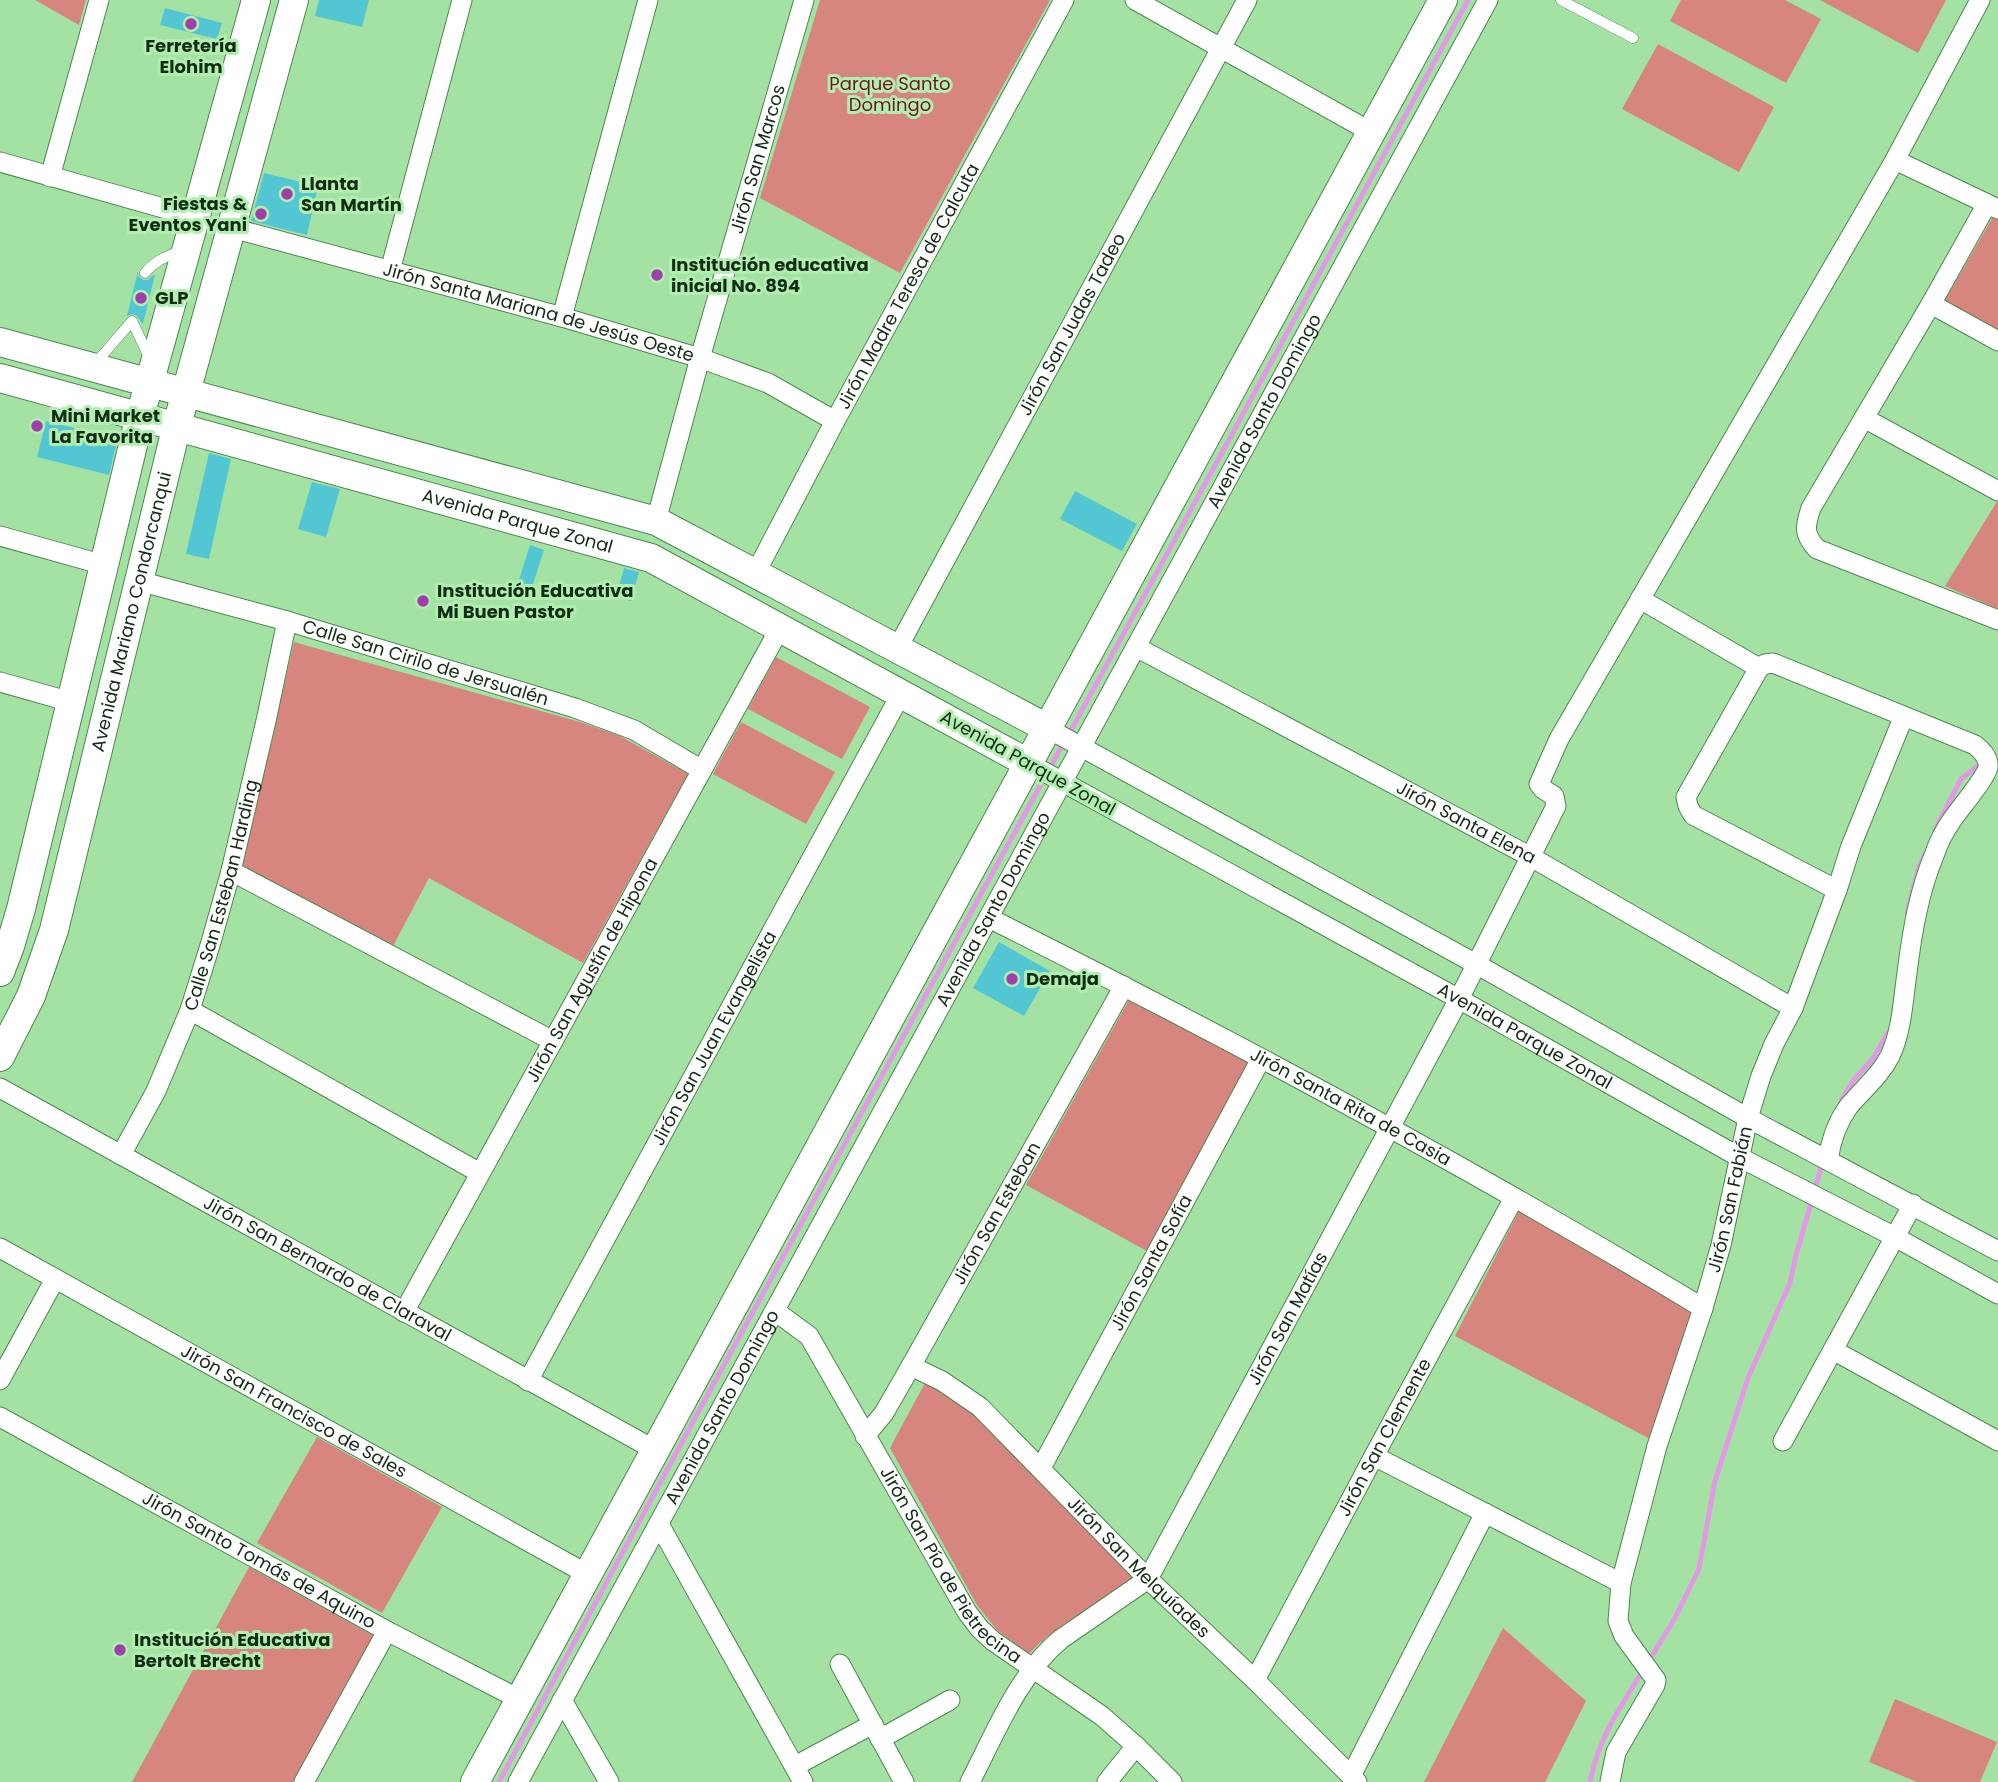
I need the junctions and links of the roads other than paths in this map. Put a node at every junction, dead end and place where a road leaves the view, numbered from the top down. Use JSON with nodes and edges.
{"nodes":[{"id":1,"x":99,"y":0,"type":"edge"},
{"id":2,"x":256,"y":0,"type":"edge"},
{"id":3,"x":294,"y":0,"type":"edge"},
{"id":4,"x":462,"y":0,"type":"edge"},
{"id":5,"x":648,"y":0,"type":"edge"},
{"id":6,"x":804,"y":0,"type":"edge"},
{"id":7,"x":1064,"y":0,"type":"edge"},
{"id":8,"x":1135,"y":0,"type":"edge"},
{"id":9,"x":1247,"y":0,"type":"edge"},
{"id":10,"x":1443,"y":0,"type":"edge"},
{"id":11,"x":1488,"y":0,"type":"edge"},
{"id":12,"x":1561,"y":0,"type":"edge"},
{"id":13,"x":1980,"y":0,"type":"edge"},
{"id":14,"x":1998,"y":9,"type":"edge"},
{"id":15,"x":1633,"y":38,"type":"dead end"},
{"id":16,"x":1221,"y":48,"type":"junction"},
{"id":17,"x":1371,"y":132,"type":"junction"},
{"id":18,"x":1895,"y":160,"type":"junction"},
{"id":19,"x":0,"y":162,"type":"edge"},
{"id":20,"x":50,"y":177,"type":"junction"},
{"id":21,"x":1993,"y":206,"type":"edge"},
{"id":22,"x":195,"y":217,"type":"junction"},
{"id":23,"x":232,"y":228,"type":"junction"},
{"id":24,"x":187,"y":248,"type":"junction"},
{"id":25,"x":223,"y":259,"type":"junction"},
{"id":26,"x":390,"y":271,"type":"junction"},
{"id":27,"x":145,"y":272,"type":"dead end"},
{"id":28,"x":1931,"y":304,"type":"junction"},
{"id":29,"x":562,"y":317,"type":"junction"},
{"id":30,"x":1998,"y":341,"type":"edge"},
{"id":31,"x":0,"y":342,"type":"edge"},
{"id":32,"x":700,"y":358,"type":"junction"},
{"id":33,"x":92,"y":366,"type":"junction"},
{"id":34,"x":152,"y":374,"type":"junction"},
{"id":35,"x":0,"y":378,"type":"edge"},
{"id":36,"x":186,"y":392,"type":"junction"},
{"id":37,"x":232,"y":405,"type":"junction"},
{"id":38,"x":140,"y":416,"type":"junction"},
{"id":39,"x":1864,"y":418,"type":"junction"},
{"id":40,"x":835,"y":421,"type":"junction"},
{"id":41,"x":177,"y":425,"type":"junction"},
{"id":42,"x":223,"y":438,"type":"junction"},
{"id":43,"x":1998,"y":491,"type":"edge"},
{"id":44,"x":656,"y":521,"type":"junction"},
{"id":45,"x":0,"y":536,"type":"edge"},
{"id":46,"x":104,"y":565,"type":"junction"},
{"id":47,"x":755,"y":574,"type":"junction"},
{"id":48,"x":139,"y":581,"type":"junction"},
{"id":49,"x":1640,"y":599,"type":"junction"},
{"id":50,"x":1998,"y":620,"type":"edge"},
{"id":51,"x":287,"y":621,"type":"junction"},
{"id":52,"x":780,"y":628,"type":"junction"},
{"id":53,"x":1136,"y":647,"type":"junction"},
{"id":54,"x":897,"y":649,"type":"junction"},
{"id":55,"x":1759,"y":668,"type":"junction"},
{"id":56,"x":0,"y":682,"type":"edge"},
{"id":57,"x":901,"y":694,"type":"junction"},
{"id":58,"x":71,"y":702,"type":"junction"},
{"id":59,"x":1903,"y":718,"type":"junction"},
{"id":60,"x":1047,"y":728,"type":"junction"},
{"id":61,"x":1082,"y":747,"type":"junction"},
{"id":62,"x":1993,"y":761,"type":"edge"},
{"id":63,"x":1028,"y":763,"type":"junction"},
{"id":64,"x":702,"y":770,"type":"junction"},
{"id":65,"x":1063,"y":782,"type":"junction"},
{"id":66,"x":1531,"y":857,"type":"junction"},
{"id":67,"x":231,"y":871,"type":"junction"},
{"id":68,"x":1837,"y":890,"type":"junction"},
{"id":69,"x":989,"y":918,"type":"junction"},
{"id":70,"x":1476,"y":964,"type":"junction"},
{"id":71,"x":0,"y":972,"type":"edge"},
{"id":72,"x":0,"y":983,"type":"edge"},
{"id":73,"x":1124,"y":986,"type":"junction"},
{"id":74,"x":32,"y":996,"type":"junction"},
{"id":75,"x":1460,"y":999,"type":"junction"},
{"id":76,"x":1793,"y":1008,"type":"junction"},
{"id":77,"x":190,"y":1010,"type":"junction"},
{"id":78,"x":553,"y":1041,"type":"junction"},
{"id":79,"x":0,"y":1057,"type":"edge"},
{"id":80,"x":1261,"y":1059,"type":"junction"},
{"id":81,"x":0,"y":1088,"type":"edge"},
{"id":82,"x":1748,"y":1118,"type":"junction"},
{"id":83,"x":1390,"y":1129,"type":"junction"},
{"id":84,"x":121,"y":1155,"type":"junction"},
{"id":85,"x":1739,"y":1157,"type":"junction"},
{"id":86,"x":1828,"y":1160,"type":"junction"},
{"id":87,"x":480,"y":1173,"type":"junction"},
{"id":88,"x":1514,"y":1198,"type":"junction"},
{"id":89,"x":1913,"y":1204,"type":"junction"},
{"id":90,"x":1895,"y":1237,"type":"junction"},
{"id":91,"x":0,"y":1248,"type":"edge"},
{"id":92,"x":1998,"y":1251,"type":"edge"},
{"id":93,"x":55,"y":1279,"type":"junction"},
{"id":94,"x":1998,"y":1294,"type":"edge"},
{"id":95,"x":1703,"y":1308,"type":"junction"},
{"id":96,"x":775,"y":1311,"type":"junction"},
{"id":97,"x":404,"y":1312,"type":"junction"},
{"id":98,"x":1833,"y":1350,"type":"junction"},
{"id":99,"x":911,"y":1366,"type":"junction"},
{"id":100,"x":0,"y":1380,"type":"edge"},
{"id":101,"x":528,"y":1381,"type":"junction"},
{"id":102,"x":0,"y":1417,"type":"edge"},
{"id":103,"x":865,"y":1436,"type":"junction"},
{"id":104,"x":1783,"y":1441,"type":"dead end"},
{"id":105,"x":1998,"y":1441,"type":"edge"},
{"id":106,"x":655,"y":1450,"type":"junction"},
{"id":107,"x":1374,"y":1456,"type":"junction"},
{"id":108,"x":1041,"y":1468,"type":"junction"},
{"id":109,"x":1485,"y":1513,"type":"junction"},
{"id":110,"x":659,"y":1524,"type":"junction"},
{"id":111,"x":587,"y":1574,"type":"junction"},
{"id":112,"x":1148,"y":1578,"type":"junction"},
{"id":113,"x":1621,"y":1583,"type":"junction"},
{"id":114,"x":387,"y":1631,"type":"junction"},
{"id":115,"x":840,"y":1664,"type":"dead end"},
{"id":116,"x":1031,"y":1668,"type":"junction"},
{"id":117,"x":1255,"y":1680,"type":"junction"},
{"id":118,"x":519,"y":1699,"type":"junction"},
{"id":119,"x":562,"y":1700,"type":"junction"},
{"id":120,"x":950,"y":1700,"type":"dead end"},
{"id":121,"x":876,"y":1732,"type":"junction"},
{"id":122,"x":1136,"y":1746,"type":"junction"},
{"id":123,"x":799,"y":1774,"type":"edge"},
{"id":124,"x":1354,"y":1779,"type":"edge"},
{"id":125,"x":304,"y":1782,"type":"edge"},
{"id":126,"x":475,"y":1782,"type":"edge"},
{"id":127,"x":518,"y":1782,"type":"edge"},
{"id":128,"x":609,"y":1782,"type":"edge"},
{"id":129,"x":904,"y":1782,"type":"edge"},
{"id":130,"x":970,"y":1782,"type":"edge"},
{"id":131,"x":1107,"y":1782,"type":"edge"},
{"id":132,"x":1172,"y":1782,"type":"edge"},
{"id":133,"x":1610,"y":1782,"type":"edge"}],
"edges":[{"from":1,"to":20,"type":"street"},
{"from":2,"to":22,"type":"main road"},
{"from":3,"to":23,"type":"main road","name":"Avenida Mariano Condorcanqui"},
{"from":4,"to":26,"type":"street"},
{"from":5,"to":29,"type":"street"},
{"from":6,"to":32,"type":"street","name":"Jirón San Marcos"},
{"from":7,"to":40,"type":"street","name":"Jirón Madre Teresa de Calcuta"},
{"from":8,"to":16,"type":"street"},
{"from":9,"to":16,"type":"street","name":"Jirón San Judas Tadeo"},
{"from":10,"to":17,"type":"main road"},
{"from":11,"to":53,"type":"street","name":"Avenida Santo Domingo"},
{"from":12,"to":15,"type":"lane"},
{"from":13,"to":14,"type":"street"},
{"from":13,"to":18,"type":"street"},
{"from":16,"to":17,"type":"street"},
{"from":16,"to":54,"type":"street","name":"Jirón San Judas Tadeo"},
{"from":17,"to":60,"type":"main road"},
{"from":18,"to":21,"type":"street"},
{"from":18,"to":49,"type":"street"},
{"from":19,"to":20,"type":"street"},
{"from":20,"to":22,"type":"street"},
{"from":21,"to":28,"type":"street"},
{"from":22,"to":24,"type":"main road"},
{"from":23,"to":25,"type":"main road","name":"Avenida Mariano Condorcanqui"},
{"from":23,"to":26,"type":"street","name":"Jirón Santa Mariana de Jesús Oeste"},
{"from":24,"to":25,"type":"main road"},
{"from":24,"to":27,"type":"lane"},
{"from":24,"to":34,"type":"main road"},
{"from":25,"to":36,"type":"main road","name":"Avenida Mariano Condorcanqui"},
{"from":26,"to":29,"type":"street","name":"Jirón Santa Mariana de Jesús Oeste"},
{"from":28,"to":30,"type":"street"},
{"from":28,"to":39,"type":"street"},
{"from":29,"to":32,"type":"street","name":"Jirón Santa Mariana de Jesús Oeste"},
{"from":31,"to":33,"type":"main road","name":"Avenida Parque Zonal"},
{"from":32,"to":40,"type":"street","name":"Jirón Santa Mariana de Jesús Oeste"},
{"from":32,"to":44,"type":"street","name":"Jirón San Marcos"},
{"from":33,"to":34,"type":"main road","name":"Avenida Parque Zonal"},
{"from":33,"to":34,"type":"lane"},
{"from":34,"to":36,"type":"main road","name":"Avenida Parque Zonal"},
{"from":34,"to":38,"type":"main road"},
{"from":35,"to":38,"type":"main road","name":"Avenida Parque Zonal"},
{"from":36,"to":37,"type":"main road","name":"Avenida Parque Zonal"},
{"from":36,"to":41,"type":"main road","name":"Avenida Mariano Condorcanqui"},
{"from":37,"to":42,"type":"main road"},
{"from":37,"to":44,"type":"main road","name":"Avenida Parque Zonal"},
{"from":38,"to":41,"type":"main road","name":"Avenida Parque Zonal"},
{"from":38,"to":46,"type":"main road"},
{"from":39,"to":43,"type":"street"},
{"from":39,"to":50,"type":"street"},
{"from":40,"to":47,"type":"street","name":"Jirón Madre Teresa de Calcuta"},
{"from":41,"to":42,"type":"main road","name":"Avenida Parque Zonal"},
{"from":41,"to":48,"type":"main road","name":"Avenida Mariano Condorcanqui"},
{"from":42,"to":52,"type":"main road","name":"Avenida Parque Zonal"},
{"from":44,"to":47,"type":"main road","name":"Avenida Parque Zonal"},
{"from":45,"to":46,"type":"street"},
{"from":46,"to":58,"type":"main road"},
{"from":47,"to":54,"type":"main road","name":"Avenida Parque Zonal"},
{"from":48,"to":51,"type":"street","name":"Calle San Cirilo de Jersualén"},
{"from":48,"to":74,"type":"main road","name":"Avenida Mariano Condorcanqui"},
{"from":49,"to":55,"type":"street"},
{"from":49,"to":66,"type":"street","name":"Jirón San Matías"},
{"from":51,"to":64,"type":"street","name":"Calle San Cirilo de Jersualén"},
{"from":51,"to":67,"type":"street","name":"Calle San Esteban Harding"},
{"from":52,"to":57,"type":"main road","name":"Avenida Parque Zonal"},
{"from":52,"to":64,"type":"street","name":"Jirón San Agustín de Hipona"},
{"from":53,"to":61,"type":"street","name":"Avenida Santo Domingo"},
{"from":53,"to":66,"type":"street","name":"Jirón Santa Elena"},
{"from":54,"to":60,"type":"main road","name":"Avenida Parque Zonal"},
{"from":55,"to":59,"type":"street"},
{"from":55,"to":68,"type":"street"},
{"from":56,"to":58,"type":"street"},
{"from":57,"to":63,"type":"main road","name":"Avenida Parque Zonal"},
{"from":57,"to":101,"type":"street","name":"Jirón San Juan Evangelista"},
{"from":58,"to":71,"type":"main road"},
{"from":59,"to":62,"type":"street"},
{"from":59,"to":68,"type":"street","name":"Jirón San Fabián"},
{"from":60,"to":61,"type":"street","name":"Avenida Parque Zonal"},
{"from":60,"to":63,"type":"main road"},
{"from":61,"to":65,"type":"street","name":"Avenida Santo Domingo"},
{"from":61,"to":70,"type":"street","name":"Avenida Parque Zonal"},
{"from":62,"to":86,"type":"street"},
{"from":63,"to":65,"type":"street","name":"Avenida Parque Zonal"},
{"from":63,"to":106,"type":"main road"},
{"from":64,"to":78,"type":"street","name":"Jirón San Agustín de Hipona"},
{"from":65,"to":69,"type":"street","name":"Avenida Santo Domingo"},
{"from":65,"to":75,"type":"street","name":"Avenida Parque Zonal"},
{"from":66,"to":70,"type":"street","name":"Jirón San Matías"},
{"from":66,"to":76,"type":"street","name":"Jirón Santa Elena"},
{"from":67,"to":77,"type":"street","name":"Calle San Esteban Harding"},
{"from":67,"to":78,"type":"street"},
{"from":68,"to":76,"type":"street","name":"Jirón San Fabián"},
{"from":69,"to":73,"type":"street","name":"Jirón Santa Rita de Casia"},
{"from":69,"to":96,"type":"street","name":"Avenida Santo Domingo"},
{"from":70,"to":75,"type":"street","name":"Jirón San Matías"},
{"from":70,"to":82,"type":"street","name":"Avenida Parque Zonal"},
{"from":72,"to":74,"type":"main road"},
{"from":73,"to":80,"type":"street","name":"Jirón Santa Rita de Casia"},
{"from":73,"to":99,"type":"street","name":"Jirón San Esteban"},
{"from":74,"to":79,"type":"main road","name":"Avenida Mariano Condorcanqui"},
{"from":75,"to":83,"type":"street","name":"Jirón San Matías"},
{"from":75,"to":85,"type":"street","name":"Avenida Parque Zonal"},
{"from":76,"to":82,"type":"street","name":"Jirón San Fabián"},
{"from":77,"to":84,"type":"street","name":"Calle San Esteban Harding"},
{"from":77,"to":87,"type":"street"},
{"from":78,"to":87,"type":"street","name":"Jirón San Agustín de Hipona"},
{"from":80,"to":83,"type":"street","name":"Jirón Santa Rita de Casia"},
{"from":80,"to":108,"type":"street","name":"Jirón Santa Sofía"},
{"from":81,"to":84,"type":"street","name":"Jirón San Bernardo de Claraval"},
{"from":82,"to":85,"type":"street","name":"Jirón San Fabián"},
{"from":82,"to":86,"type":"street","name":"Avenida Parque Zonal"},
{"from":83,"to":88,"type":"street","name":"Jirón Santa Rita de Casia"},
{"from":83,"to":112,"type":"street","name":"Jirón San Matías"},
{"from":84,"to":97,"type":"street","name":"Jirón San Bernardo de Claraval"},
{"from":85,"to":90,"type":"street","name":"Avenida Parque Zonal"},
{"from":85,"to":95,"type":"street","name":"Jirón San Fabián"},
{"from":86,"to":89,"type":"street","name":"Avenida Parque Zonal"},
{"from":87,"to":97,"type":"street","name":"Jirón San Agustín de Hipona"},
{"from":88,"to":95,"type":"street","name":"Jirón Santa Rita de Casia"},
{"from":88,"to":107,"type":"street","name":"Jirón San Clemente"},
{"from":89,"to":90,"type":"street"},
{"from":89,"to":92,"type":"street","name":"Avenida Parque Zonal"},
{"from":90,"to":94,"type":"street","name":"Avenida Parque Zonal"},
{"from":90,"to":98,"type":"street"},
{"from":91,"to":93,"type":"street","name":"Jirón San Francisco de Sales"},
{"from":93,"to":100,"type":"street"},
{"from":93,"to":111,"type":"street","name":"Jirón San Francisco de Sales"},
{"from":95,"to":113,"type":"street","name":"Jirón San Fabián"},
{"from":96,"to":103,"type":"street","name":"Jirón San Pío de Pietrecina"},
{"from":96,"to":110,"type":"street","name":"Avenida Santo Domingo"},
{"from":97,"to":101,"type":"street","name":"Jirón San Bernardo de Claraval"},
{"from":98,"to":104,"type":"street"},
{"from":98,"to":105,"type":"street"},
{"from":99,"to":103,"type":"street","name":"Jirón San Esteban"},
{"from":99,"to":108,"type":"street","name":"Jirón San Melquíades"},
{"from":101,"to":106,"type":"street","name":"Jirón San Bernardo de Claraval"},
{"from":102,"to":114,"type":"street","name":"Jirón Santo Tomás de Aquino"},
{"from":103,"to":116,"type":"street","name":"Jirón San Pío de Pietrecina"},
{"from":106,"to":111,"type":"main road"},
{"from":107,"to":109,"type":"street"},
{"from":107,"to":117,"type":"street","name":"Jirón San Clemente"},
{"from":108,"to":112,"type":"street","name":"Jirón San Melquíades"},
{"from":109,"to":113,"type":"street"},
{"from":109,"to":124,"type":"street"},
{"from":110,"to":119,"type":"street","name":"Avenida Santo Domingo"},
{"from":110,"to":123,"type":"street"},
{"from":111,"to":118,"type":"main road"},
{"from":112,"to":116,"type":"street","name":"Jirón San Matías"},
{"from":112,"to":117,"type":"street","name":"Jirón San Melquíades"},
{"from":113,"to":133,"type":"street","name":"Jirón San Fabián"},
{"from":114,"to":118,"type":"street","name":"Jirón Santo Tomás de Aquino"},
{"from":114,"to":125,"type":"street"},
{"from":115,"to":121,"type":"street"},
{"from":116,"to":122,"type":"street","name":"Jirón San Pío de Pietrecina"},
{"from":116,"to":130,"type":"street","name":"Jirón San Matías"},
{"from":117,"to":124,"type":"street","name":"Jirón San Melquíades"},
{"from":118,"to":126,"type":"main road"},
{"from":119,"to":127,"type":"street","name":"Avenida Santo Domingo"},
{"from":119,"to":128,"type":"street"},
{"from":120,"to":121,"type":"street"},
{"from":121,"to":123,"type":"street"},
{"from":121,"to":129,"type":"street"},
{"from":122,"to":131,"type":"street"},
{"from":122,"to":132,"type":"street","name":"Jirón San Pío de Pietrecina"}]}
